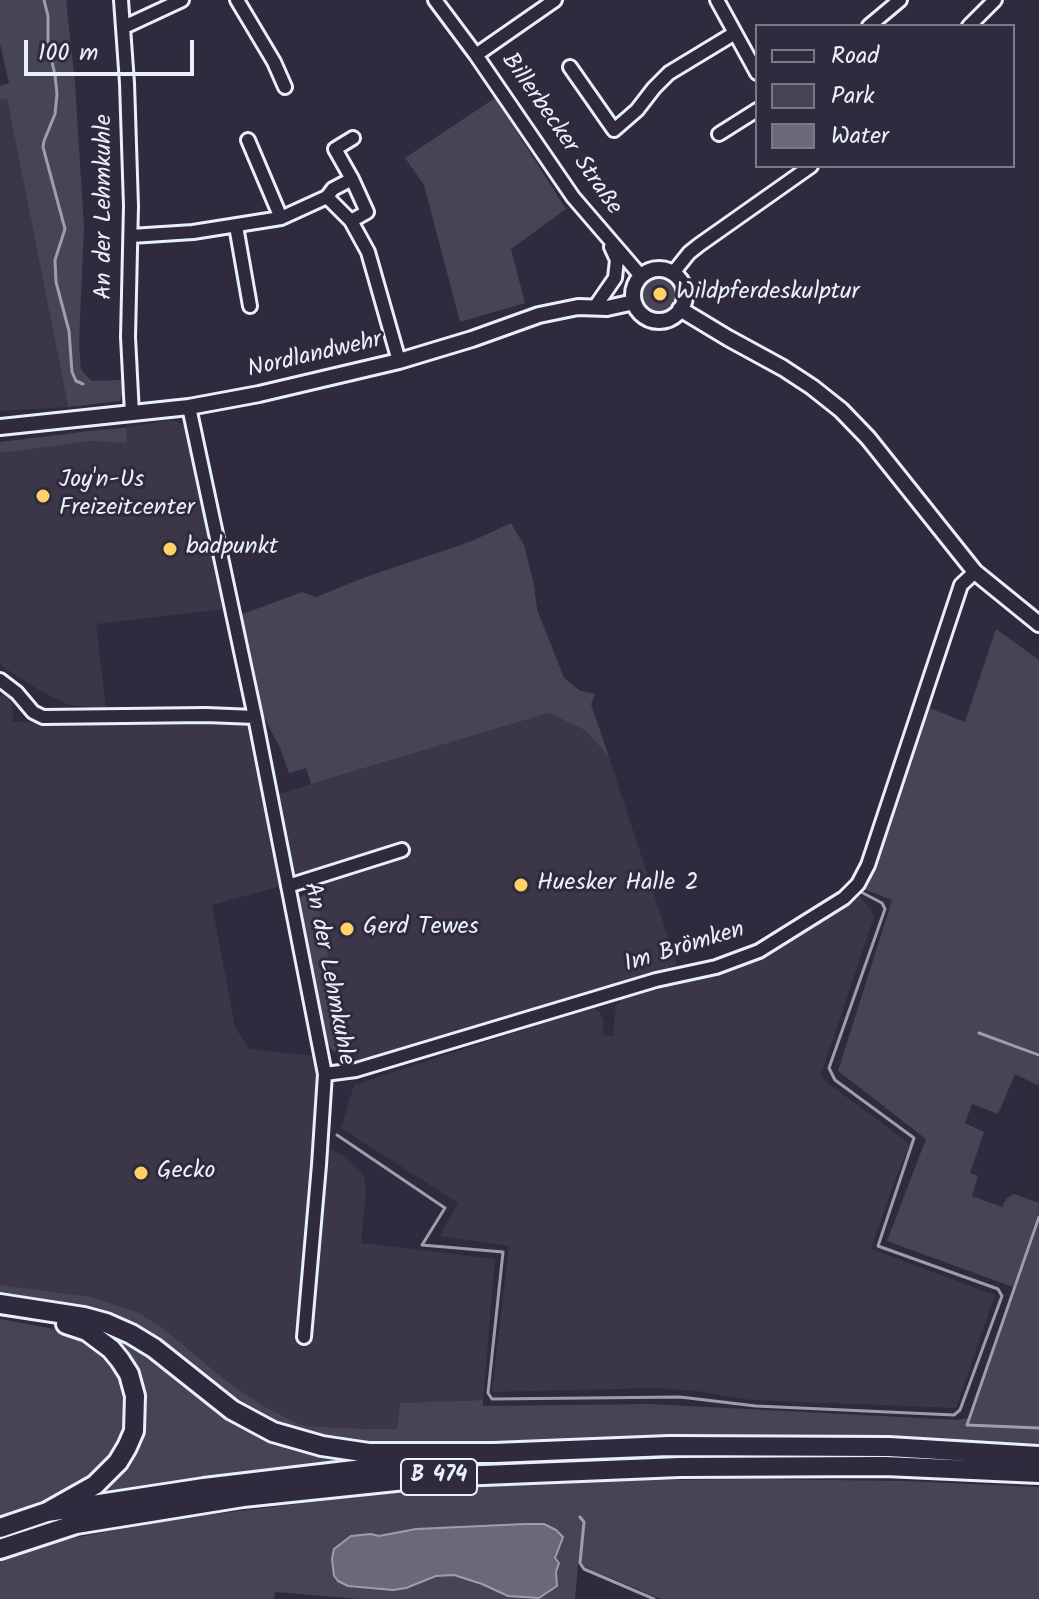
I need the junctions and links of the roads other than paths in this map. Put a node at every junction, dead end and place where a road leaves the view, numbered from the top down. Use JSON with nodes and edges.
{"nodes":[{"id":1,"x":121,"y":0,"type":"edge"},
{"id":2,"x":182,"y":0,"type":"edge"},
{"id":3,"x":237,"y":0,"type":"edge"},
{"id":4,"x":435,"y":0,"type":"edge"},
{"id":5,"x":555,"y":0,"type":"edge"},
{"id":6,"x":717,"y":0,"type":"edge"},
{"id":7,"x":900,"y":0,"type":"edge"},
{"id":8,"x":995,"y":0,"type":"edge"},
{"id":9,"x":871,"y":24,"type":"edge"},
{"id":10,"x":971,"y":24,"type":"edge"},
{"id":11,"x":124,"y":27,"type":"junction"},
{"id":12,"x":735,"y":33,"type":"junction"},
{"id":13,"x":476,"y":55,"type":"junction"},
{"id":14,"x":570,"y":67,"type":"dead end"},
{"id":15,"x":755,"y":69,"type":"edge"},
{"id":16,"x":285,"y":87,"type":"dead end"},
{"id":17,"x":755,"y":111,"type":"edge"},
{"id":18,"x":719,"y":134,"type":"dead end"},
{"id":19,"x":353,"y":138,"type":"dead end"},
{"id":20,"x":248,"y":140,"type":"dead end"},
{"id":21,"x":808,"y":168,"type":"edge"},
{"id":22,"x":352,"y":179,"type":"junction"},
{"id":23,"x":327,"y":197,"type":"junction"},
{"id":24,"x":281,"y":218,"type":"junction"},
{"id":25,"x":351,"y":221,"type":"junction"},
{"id":26,"x":236,"y":226,"type":"junction"},
{"id":27,"x":131,"y":236,"type":"junction"},
{"id":28,"x":608,"y":240,"type":"junction"},
{"id":29,"x":673,"y":273,"type":"junction"},
{"id":30,"x":641,"y":276,"type":"junction"},
{"id":31,"x":634,"y":302,"type":"junction"},
{"id":32,"x":250,"y":306,"type":"dead end"},
{"id":33,"x":595,"y":307,"type":"junction"},
{"id":34,"x":680,"y":309,"type":"junction"},
{"id":35,"x":399,"y":361,"type":"junction"},
{"id":36,"x":189,"y":407,"type":"junction"},
{"id":37,"x":132,"y":414,"type":"junction"},
{"id":38,"x":0,"y":427,"type":"edge"},
{"id":39,"x":975,"y":572,"type":"junction"},
{"id":40,"x":1039,"y":624,"type":"edge"},
{"id":41,"x":0,"y":680,"type":"edge"},
{"id":42,"x":255,"y":717,"type":"junction"},
{"id":43,"x":402,"y":850,"type":"dead end"},
{"id":44,"x":288,"y":886,"type":"junction"},
{"id":45,"x":325,"y":1074,"type":"junction"},
{"id":46,"x":0,"y":1304,"type":"edge"},
{"id":47,"x":0,"y":1313,"type":"edge"},
{"id":48,"x":304,"y":1337,"type":"dead end"},
{"id":49,"x":494,"y":1453,"type":"junction"},
{"id":50,"x":1039,"y":1456,"type":"edge"},
{"id":51,"x":1039,"y":1473,"type":"edge"},
{"id":52,"x":47,"y":1512,"type":"junction"},
{"id":53,"x":0,"y":1528,"type":"edge"},
{"id":54,"x":0,"y":1549,"type":"edge"}],
"edges":[{"from":1,"to":11,"type":"street","name":"An der Lehmkuhle"},
{"from":2,"to":11,"type":"street"},
{"from":3,"to":16,"type":"street"},
{"from":4,"to":13,"type":"street","name":"Billerbecker Straße"},
{"from":5,"to":13,"type":"street","name":"Billerbecker Straße"},
{"from":6,"to":12,"type":"street"},
{"from":7,"to":9,"type":"street"},
{"from":8,"to":10,"type":"street"},
{"from":11,"to":27,"type":"street","name":"An der Lehmkuhle"},
{"from":12,"to":14,"type":"street"},
{"from":12,"to":15,"type":"street"},
{"from":13,"to":28,"type":"street","name":"Billerbecker Straße"},
{"from":17,"to":18,"type":"street"},
{"from":19,"to":22,"type":"street"},
{"from":20,"to":24,"type":"street"},
{"from":21,"to":29,"type":"street"},
{"from":22,"to":23,"type":"street"},
{"from":22,"to":25,"type":"street"},
{"from":23,"to":24,"type":"street"},
{"from":23,"to":25,"type":"street"},
{"from":24,"to":26,"type":"street"},
{"from":25,"to":35,"type":"street"},
{"from":26,"to":27,"type":"street"},
{"from":26,"to":32,"type":"street"},
{"from":27,"to":37,"type":"street","name":"An der Lehmkuhle"},
{"from":28,"to":30,"type":"street","name":"Billerbecker Straße"},
{"from":28,"to":33,"type":"street","name":"Billerbecker Straße"},
{"from":29,"to":30,"type":"main road"},
{"from":29,"to":34,"type":"main road"},
{"from":30,"to":31,"type":"main road"},
{"from":31,"to":33,"type":"main road","name":"Nordlandwehr"},
{"from":31,"to":34,"type":"main road"},
{"from":33,"to":35,"type":"main road","name":"Nordlandwehr"},
{"from":34,"to":39,"type":"main road"},
{"from":35,"to":36,"type":"main road","name":"Nordlandwehr"},
{"from":36,"to":37,"type":"main road","name":"Nordlandwehr"},
{"from":36,"to":42,"type":"street","name":"An der Lehmkuhle"},
{"from":37,"to":38,"type":"main road","name":"Nordlandwehr"},
{"from":39,"to":40,"type":"main road"},
{"from":39,"to":45,"type":"street","name":"Im Brömken"},
{"from":41,"to":42,"type":"street"},
{"from":42,"to":44,"type":"street","name":"An der Lehmkuhle"},
{"from":43,"to":44,"type":"street"},
{"from":44,"to":45,"type":"street","name":"An der Lehmkuhle"},
{"from":45,"to":48,"type":"street","name":"An der Lehmkuhle"},
{"from":46,"to":49,"type":"highway"},
{"from":47,"to":52,"type":"highway"},
{"from":49,"to":50,"type":"highway","number":"B 474"},
{"from":49,"to":52,"type":"highway","number":"B 474"},
{"from":51,"to":54,"type":"highway","number":"B 474"},
{"from":52,"to":53,"type":"highway","number":"B 474"}]}
